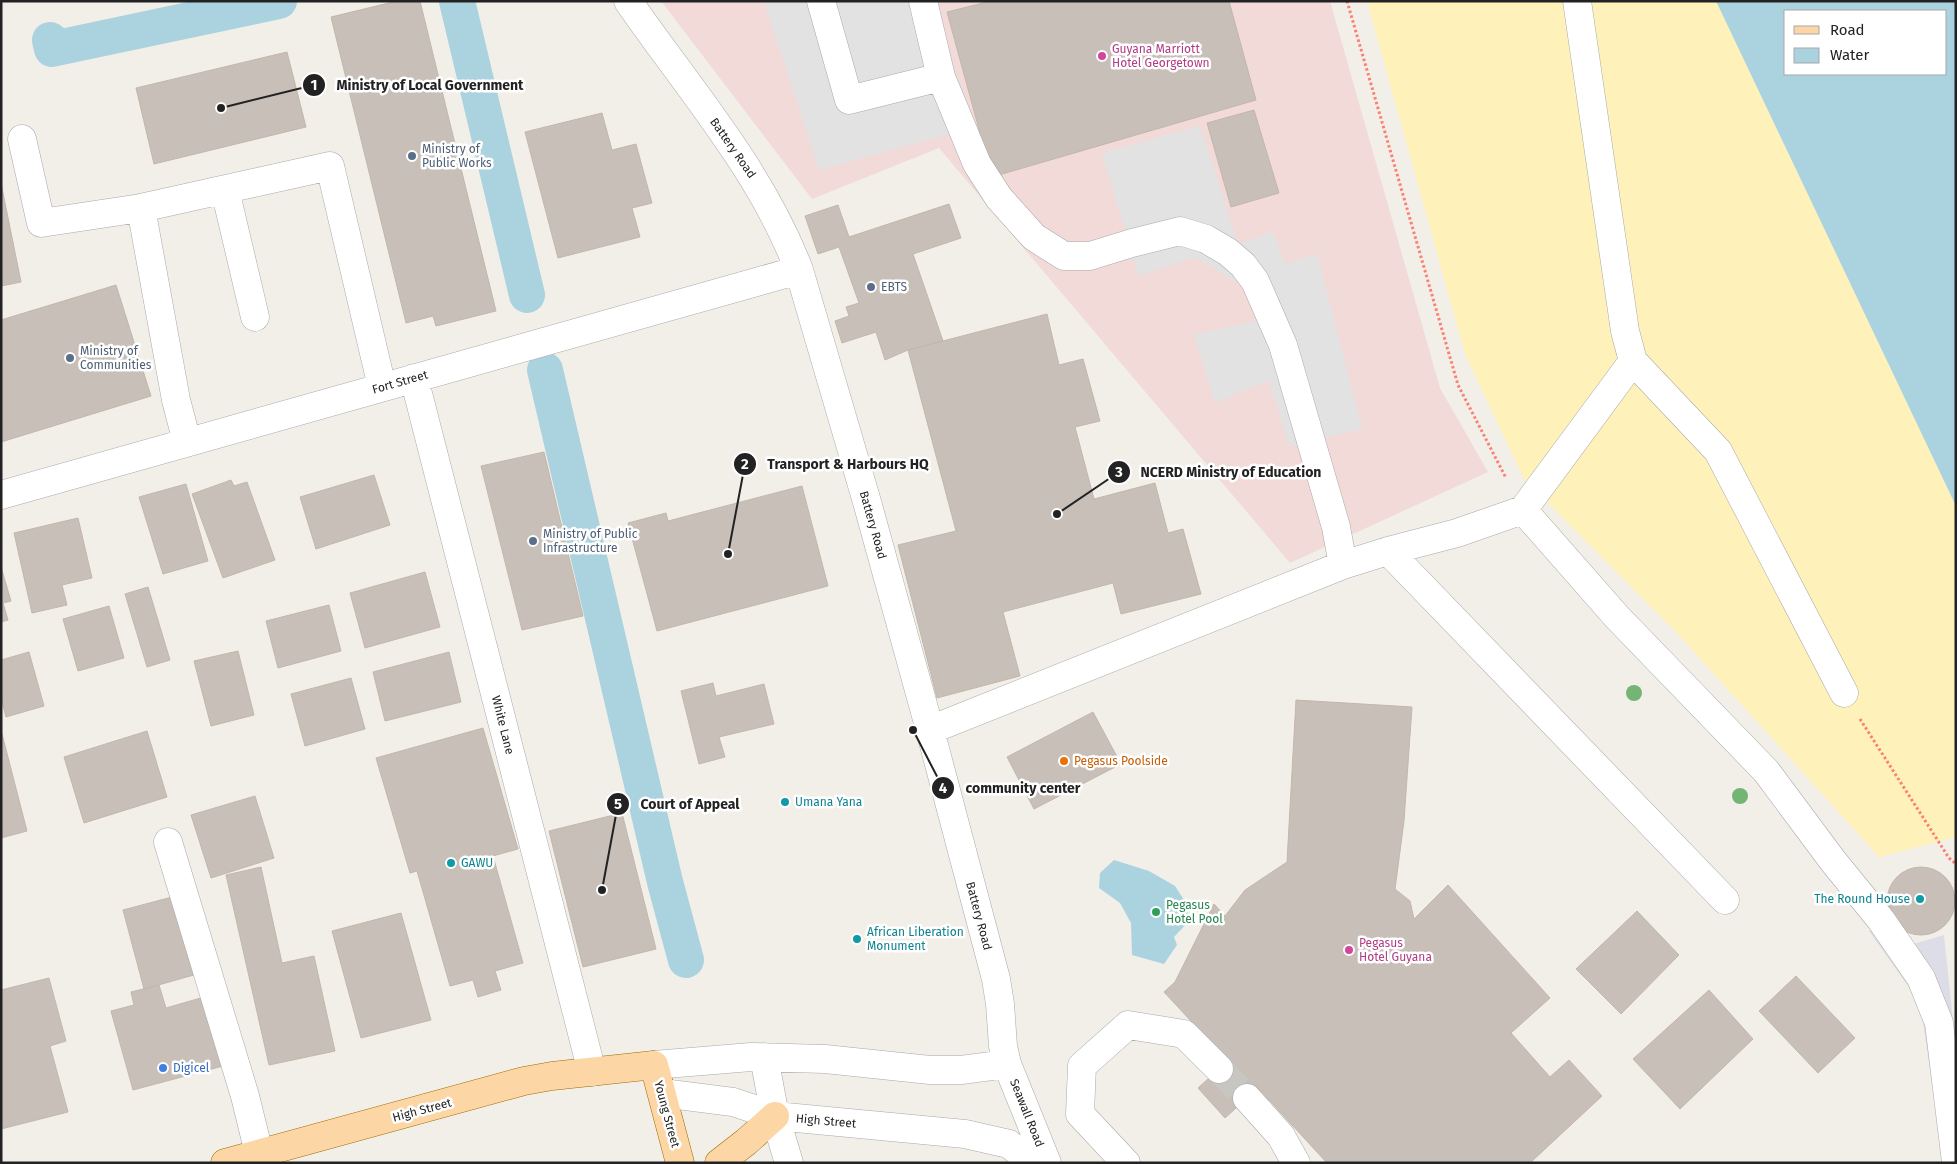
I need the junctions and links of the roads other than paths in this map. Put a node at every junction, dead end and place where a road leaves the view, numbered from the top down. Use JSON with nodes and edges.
{"nodes":[{"id":1,"x":628,"y":1,"type":"edge"},
{"id":2,"x":821,"y":1,"type":"edge"},
{"id":3,"x":923,"y":1,"type":"edge"},
{"id":4,"x":1577,"y":1,"type":"edge"},
{"id":5,"x":941,"y":77,"type":"junction"},
{"id":6,"x":22,"y":139,"type":"dead end"},
{"id":7,"x":225,"y":190,"type":"junction"},
{"id":8,"x":140,"y":208,"type":"junction"},
{"id":9,"x":799,"y":270,"type":"junction"},
{"id":10,"x":255,"y":317,"type":"dead end"},
{"id":11,"x":1633,"y":361,"type":"junction"},
{"id":12,"x":414,"y":378,"type":"junction"},
{"id":13,"x":382,"y":387,"type":"junction"},
{"id":14,"x":186,"y":442,"type":"junction"},
{"id":15,"x":1,"y":495,"type":"edge"},
{"id":16,"x":1523,"y":510,"type":"junction"},
{"id":17,"x":1388,"y":550,"type":"junction"},
{"id":18,"x":1343,"y":565,"type":"junction"},
{"id":19,"x":1844,"y":693,"type":"road end"},
{"id":20,"x":930,"y":730,"type":"junction"},
{"id":21,"x":168,"y":842,"type":"dead end"},
{"id":22,"x":1725,"y":900,"type":"dead end"},
{"id":23,"x":764,"y":1057,"type":"junction"},
{"id":24,"x":1007,"y":1064,"type":"junction"},
{"id":25,"x":654,"y":1065,"type":"junction"},
{"id":26,"x":1219,"y":1069,"type":"tunnel mouth"},
{"id":27,"x":622,"y":1070,"type":"junction"},
{"id":28,"x":592,"y":1072,"type":"junction"},
{"id":29,"x":662,"y":1093,"type":"junction"},
{"id":30,"x":1247,"y":1098,"type":"tunnel mouth"},
{"id":31,"x":775,"y":1116,"type":"junction"},
{"id":32,"x":1281,"y":1136,"type":"junction"},
{"id":33,"x":275,"y":1154,"type":"edge"},
{"id":34,"x":1956,"y":1162,"type":"edge"},
{"id":35,"x":225,"y":1163,"type":"edge"},
{"id":36,"x":680,"y":1163,"type":"edge"},
{"id":37,"x":719,"y":1163,"type":"edge"},
{"id":38,"x":789,"y":1163,"type":"edge"},
{"id":39,"x":1032,"y":1163,"type":"edge"},
{"id":40,"x":1047,"y":1163,"type":"edge"},
{"id":41,"x":1126,"y":1163,"type":"edge"},
{"id":42,"x":1296,"y":1163,"type":"edge"},
{"id":43,"x":1308,"y":1163,"type":"edge"}],
"edges":[{"from":1,"to":9,"type":"street","name":"Battery Road"},
{"from":2,"to":5,"type":"street"},
{"from":3,"to":5,"type":"street"},
{"from":4,"to":11,"type":"street"},
{"from":5,"to":18,"type":"street"},
{"from":6,"to":8,"type":"street"},
{"from":7,"to":8,"type":"street"},
{"from":7,"to":10,"type":"street"},
{"from":7,"to":13,"type":"street"},
{"from":8,"to":14,"type":"street"},
{"from":9,"to":12,"type":"street","name":"Fort Street"},
{"from":9,"to":20,"type":"street","name":"Battery Road"},
{"from":11,"to":16,"type":"street"},
{"from":11,"to":19,"type":"street"},
{"from":12,"to":13,"type":"street","name":"Fort Street"},
{"from":12,"to":28,"type":"street","name":"White Lane"},
{"from":13,"to":14,"type":"street","name":"Fort Street"},
{"from":14,"to":15,"type":"street","name":"Fort Street"},
{"from":16,"to":17,"type":"street"},
{"from":16,"to":34,"type":"street"},
{"from":17,"to":18,"type":"street"},
{"from":17,"to":22,"type":"street"},
{"from":18,"to":20,"type":"street"},
{"from":20,"to":24,"type":"street","name":"Battery Road"},
{"from":21,"to":33,"type":"street"},
{"from":23,"to":24,"type":"street","name":"High Street"},
{"from":23,"to":25,"type":"street","name":"High Street"},
{"from":23,"to":31,"type":"street"},
{"from":24,"to":40,"type":"street","name":"Seawall Road"},
{"from":25,"to":27,"type":"main road","name":"High Street"},
{"from":25,"to":29,"type":"main road","name":"Young Street"},
{"from":26,"to":41,"type":"street"},
{"from":27,"to":28,"type":"main road","name":"High Street"},
{"from":27,"to":29,"type":"main road","name":"High Street"},
{"from":28,"to":33,"type":"main road","name":"High Street"},
{"from":29,"to":31,"type":"street","name":"High Street"},
{"from":29,"to":36,"type":"main road","name":"Young Street"},
{"from":30,"to":32,"type":"street"},
{"from":31,"to":37,"type":"main road"},
{"from":31,"to":38,"type":"street"},
{"from":31,"to":39,"type":"street","name":"High Street"},
{"from":32,"to":42,"type":"street"},
{"from":32,"to":43,"type":"street"},
{"from":33,"to":35,"type":"main road","name":"High Street"}]}
